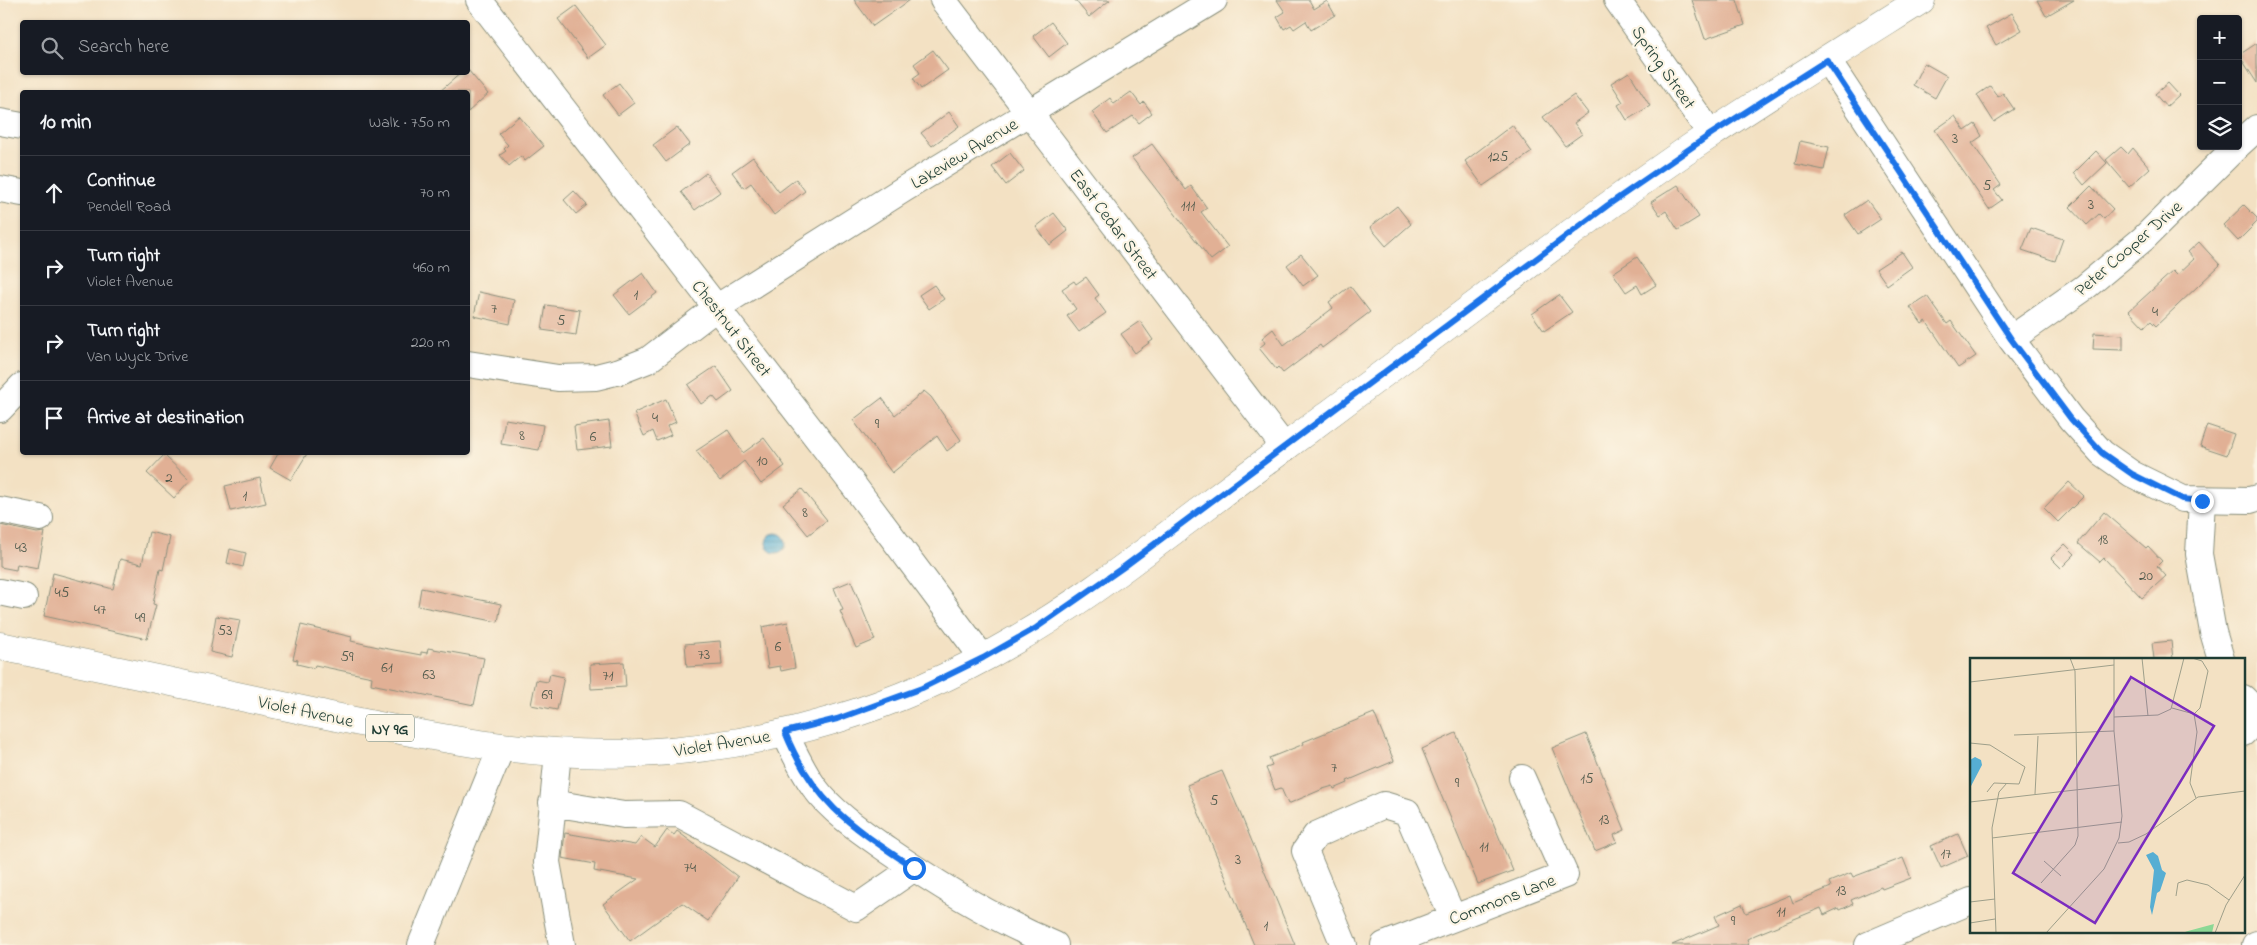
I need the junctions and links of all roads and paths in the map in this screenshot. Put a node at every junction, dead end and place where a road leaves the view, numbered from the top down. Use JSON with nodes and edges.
{"nodes":[{"id":1,"x":479,"y":0,"type":"edge"},
{"id":2,"x":943,"y":0,"type":"edge"},
{"id":3,"x":1214,"y":0,"type":"edge"},
{"id":4,"x":1617,"y":0,"type":"edge"},
{"id":5,"x":1921,"y":0,"type":"edge"},
{"id":6,"x":1827,"y":60,"type":"junction"},
{"id":7,"x":1030,"y":113,"type":"junction"},
{"id":8,"x":0,"y":122,"type":"edge"},
{"id":9,"x":20,"y":126,"type":"edge"},
{"id":10,"x":2257,"y":128,"type":"edge"},
{"id":11,"x":1711,"y":134,"type":"junction"},
{"id":12,"x":2242,"y":142,"type":"edge"},
{"id":13,"x":2234,"y":150,"type":"edge"},
{"id":14,"x":0,"y":189,"type":"edge"},
{"id":15,"x":20,"y":193,"type":"edge"},
{"id":16,"x":716,"y":308,"type":"junction"},
{"id":17,"x":2011,"y":339,"type":"junction"},
{"id":18,"x":470,"y":364,"type":"edge"},
{"id":19,"x":1285,"y":448,"type":"junction"},
{"id":20,"x":2257,"y":498,"type":"edge"},
{"id":21,"x":2202,"y":501,"type":"junction"},
{"id":22,"x":0,"y":510,"type":"edge"},
{"id":23,"x":40,"y":518,"type":"dead end"},
{"id":24,"x":0,"y":646,"type":"edge"},
{"id":25,"x":983,"y":658,"type":"junction"},
{"id":26,"x":2221,"y":658,"type":"edge"},
{"id":27,"x":2244,"y":699,"type":"edge"},
{"id":28,"x":2257,"y":712,"type":"edge"},
{"id":29,"x":2257,"y":719,"type":"edge"},
{"id":30,"x":785,"y":732,"type":"junction"},
{"id":31,"x":2244,"y":732,"type":"edge"},
{"id":32,"x":501,"y":748,"type":"junction"},
{"id":33,"x":558,"y":753,"type":"junction"},
{"id":34,"x":1522,"y":778,"type":"dead end"},
{"id":35,"x":552,"y":803,"type":"junction"},
{"id":36,"x":914,"y":868,"type":"junction"},
{"id":37,"x":1970,"y":901,"type":"edge"},
{"id":38,"x":1453,"y":918,"type":"junction"},
{"id":39,"x":421,"y":945,"type":"edge"},
{"id":40,"x":562,"y":945,"type":"edge"},
{"id":41,"x":1055,"y":945,"type":"edge"},
{"id":42,"x":1344,"y":945,"type":"edge"},
{"id":43,"x":1384,"y":945,"type":"edge"},
{"id":44,"x":1868,"y":945,"type":"edge"}],
"edges":[{"from":1,"to":16,"type":"street","name":"Chestnut Street"},
{"from":2,"to":7,"type":"street","name":"East Cedar Street"},
{"from":3,"to":7,"type":"street","name":"Lakeview Avenue"},
{"from":4,"to":11,"type":"street","name":"Spring Street"},
{"from":5,"to":6,"type":"main road","name":"Violet Avenue","number":"NY 9G"},
{"from":6,"to":11,"type":"main road","name":"Violet Avenue","number":"NY 9G"},
{"from":6,"to":17,"type":"street"},
{"from":7,"to":16,"type":"street","name":"Lakeview Avenue"},
{"from":7,"to":19,"type":"street","name":"East Cedar Street"},
{"from":8,"to":9,"type":"street"},
{"from":10,"to":12,"type":"street","name":"Peter Cooper Drive"},
{"from":11,"to":19,"type":"main road","name":"Violet Avenue","number":"NY 9G"},
{"from":13,"to":17,"type":"street","name":"Peter Cooper Drive"},
{"from":14,"to":15,"type":"street"},
{"from":16,"to":18,"type":"street","name":"Lakeview Avenue"},
{"from":16,"to":25,"type":"street","name":"Chestnut Street"},
{"from":17,"to":21,"type":"street"},
{"from":19,"to":25,"type":"main road","name":"Violet Avenue","number":"NY 9G"},
{"from":20,"to":21,"type":"street"},
{"from":21,"to":26,"type":"street"},
{"from":22,"to":23,"type":"street"},
{"from":24,"to":32,"type":"main road","name":"Violet Avenue","number":"NY 9G"},
{"from":25,"to":30,"type":"main road","name":"Violet Avenue","number":"NY 9G"},
{"from":27,"to":28,"type":"street"},
{"from":29,"to":31,"type":"street"},
{"from":30,"to":33,"type":"main road","name":"Violet Avenue","number":"NY 9G"},
{"from":30,"to":36,"type":"street"},
{"from":32,"to":33,"type":"main road","name":"Violet Avenue","number":"NY 9G"},
{"from":32,"to":39,"type":"street"},
{"from":33,"to":35,"type":"street"},
{"from":34,"to":38,"type":"street","name":"Commons Lane"},
{"from":35,"to":36,"type":"street"},
{"from":35,"to":40,"type":"street"},
{"from":36,"to":41,"type":"street"},
{"from":37,"to":44,"type":"street"},
{"from":38,"to":42,"type":"street"},
{"from":38,"to":43,"type":"street","name":"Commons Lane"}]}
